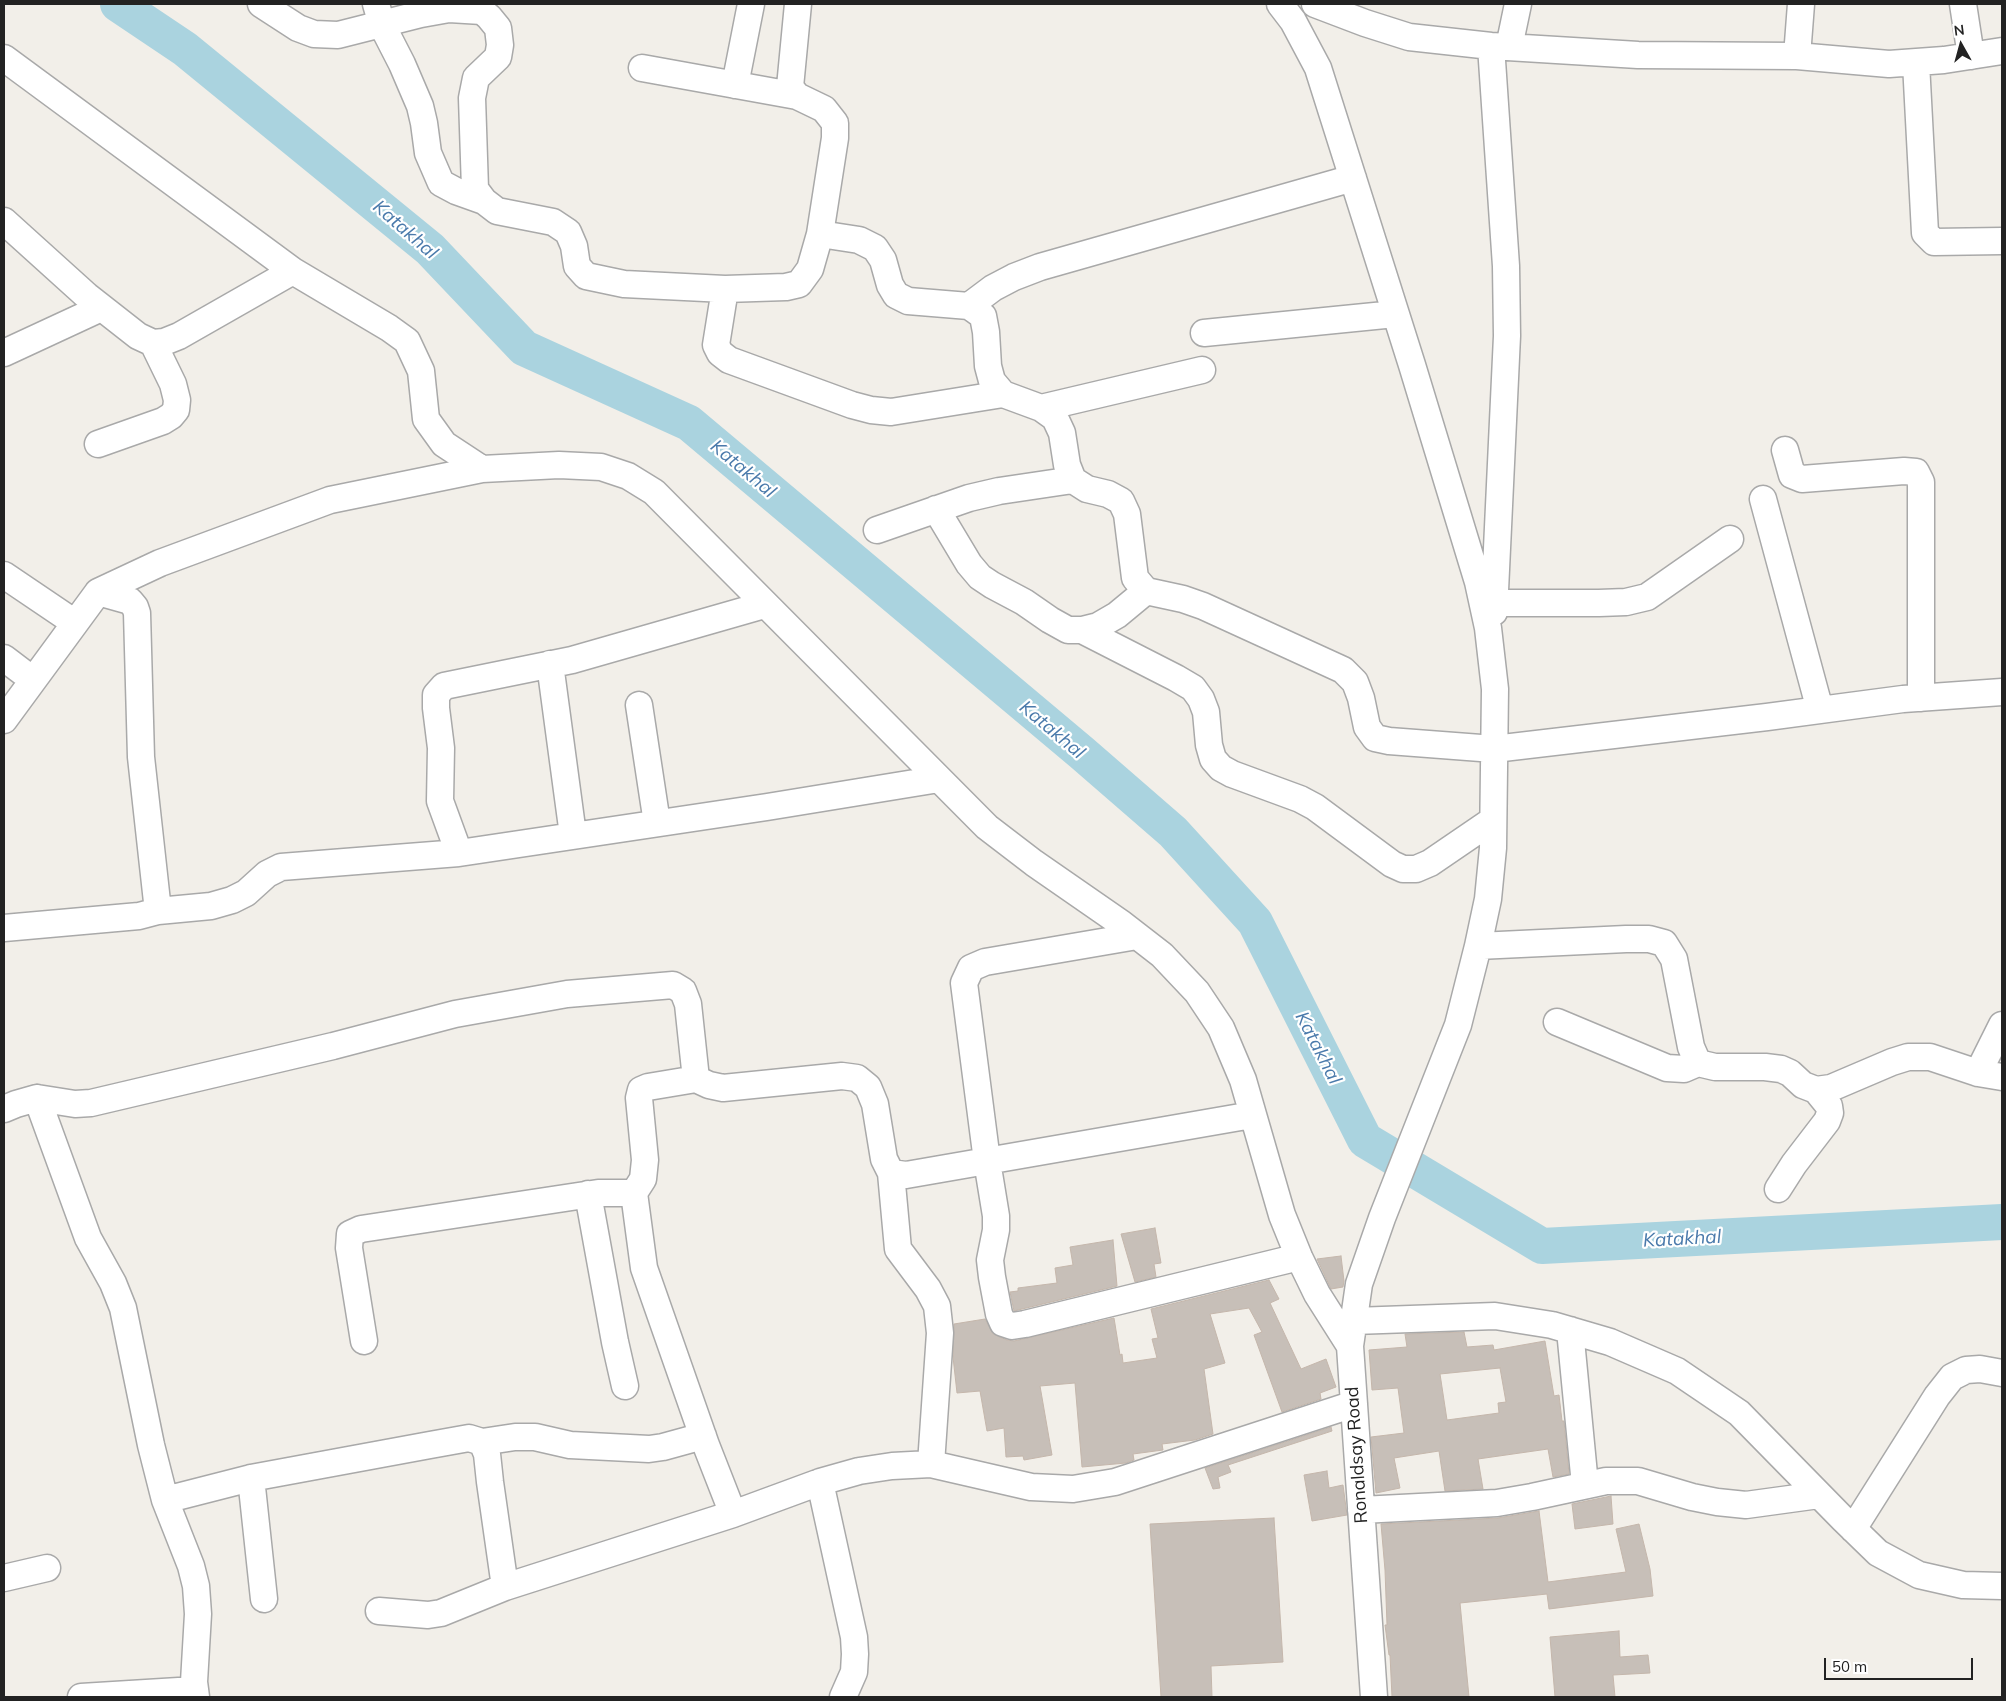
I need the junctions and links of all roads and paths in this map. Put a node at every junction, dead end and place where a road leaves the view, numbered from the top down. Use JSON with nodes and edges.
{"nodes":[{"id":1,"x":261,"y":4,"type":"edge"},
{"id":2,"x":751,"y":4,"type":"edge"},
{"id":3,"x":798,"y":4,"type":"edge"},
{"id":4,"x":1280,"y":4,"type":"edge"},
{"id":5,"x":1315,"y":4,"type":"edge"},
{"id":6,"x":1518,"y":4,"type":"edge"},
{"id":7,"x":1802,"y":4,"type":"edge"},
{"id":8,"x":1962,"y":4,"type":"edge"},
{"id":9,"x":379,"y":14,"type":"edge"},
{"id":10,"x":1500,"y":46,"type":"junction"},
{"id":11,"x":2002,"y":51,"type":"edge"},
{"id":12,"x":1797,"y":56,"type":"junction"},
{"id":13,"x":1971,"y":56,"type":"junction"},
{"id":14,"x":4,"y":58,"type":"edge"},
{"id":15,"x":1916,"y":63,"type":"junction"},
{"id":16,"x":642,"y":68,"type":"dead end"},
{"id":17,"x":735,"y":85,"type":"junction"},
{"id":18,"x":796,"y":96,"type":"junction"},
{"id":19,"x":1353,"y":178,"type":"junction"},
{"id":20,"x":484,"y":202,"type":"junction"},
{"id":21,"x":4,"y":221,"type":"edge"},
{"id":22,"x":820,"y":234,"type":"junction"},
{"id":23,"x":2002,"y":241,"type":"edge"},
{"id":24,"x":293,"y":271,"type":"junction"},
{"id":25,"x":725,"y":289,"type":"junction"},
{"id":26,"x":969,"y":306,"type":"junction"},
{"id":27,"x":102,"y":308,"type":"junction"},
{"id":28,"x":1395,"y":314,"type":"junction"},
{"id":29,"x":1204,"y":333,"type":"dead end"},
{"id":30,"x":153,"y":342,"type":"junction"},
{"id":31,"x":4,"y":353,"type":"edge"},
{"id":32,"x":1202,"y":370,"type":"dead end"},
{"id":33,"x":1002,"y":394,"type":"junction"},
{"id":34,"x":1041,"y":408,"type":"junction"},
{"id":35,"x":98,"y":444,"type":"dead end"},
{"id":36,"x":1785,"y":450,"type":"dead end"},
{"id":37,"x":482,"y":470,"type":"junction"},
{"id":38,"x":1073,"y":480,"type":"junction"},
{"id":39,"x":1764,"y":499,"type":"dead end"},
{"id":40,"x":936,"y":510,"type":"junction"},
{"id":41,"x":877,"y":530,"type":"dead end"},
{"id":42,"x":1730,"y":539,"type":"dead end"},
{"id":43,"x":4,"y":576,"type":"edge"},
{"id":44,"x":98,"y":592,"type":"junction"},
{"id":45,"x":1146,"y":592,"type":"junction"},
{"id":46,"x":1494,"y":603,"type":"junction"},
{"id":47,"x":764,"y":605,"type":"junction"},
{"id":48,"x":75,"y":623,"type":"junction"},
{"id":49,"x":1082,"y":630,"type":"junction"},
{"id":50,"x":4,"y":658,"type":"edge"},
{"id":51,"x":1492,"y":659,"type":"junction"},
{"id":52,"x":550,"y":664,"type":"junction"},
{"id":53,"x":33,"y":680,"type":"junction"},
{"id":54,"x":2002,"y":692,"type":"edge"},
{"id":55,"x":1921,"y":698,"type":"junction"},
{"id":56,"x":639,"y":705,"type":"dead end"},
{"id":57,"x":1820,"y":710,"type":"junction"},
{"id":58,"x":4,"y":720,"type":"edge"},
{"id":59,"x":1494,"y":749,"type":"junction"},
{"id":60,"x":940,"y":779,"type":"junction"},
{"id":61,"x":1493,"y":820,"type":"junction"},
{"id":62,"x":657,"y":823,"type":"junction"},
{"id":63,"x":574,"y":835,"type":"junction"},
{"id":64,"x":459,"y":853,"type":"junction"},
{"id":65,"x":158,"y":911,"type":"junction"},
{"id":66,"x":4,"y":928,"type":"edge"},
{"id":67,"x":1137,"y":936,"type":"junction"},
{"id":68,"x":1478,"y":946,"type":"junction"},
{"id":69,"x":1557,"y":1022,"type":"dead end"},
{"id":70,"x":2002,"y":1025,"type":"edge"},
{"id":71,"x":1698,"y":1063,"type":"junction"},
{"id":72,"x":1990,"y":1075,"type":"edge"},
{"id":73,"x":696,"y":1079,"type":"junction"},
{"id":74,"x":1816,"y":1090,"type":"junction"},
{"id":75,"x":37,"y":1098,"type":"junction"},
{"id":76,"x":4,"y":1109,"type":"edge"},
{"id":77,"x":1252,"y":1115,"type":"junction"},
{"id":78,"x":987,"y":1161,"type":"junction"},
{"id":79,"x":891,"y":1173,"type":"junction"},
{"id":80,"x":1778,"y":1189,"type":"dead end"},
{"id":81,"x":634,"y":1193,"type":"junction"},
{"id":82,"x":588,"y":1194,"type":"junction"},
{"id":83,"x":1299,"y":1258,"type":"junction"},
{"id":84,"x":1354,"y":1321,"type":"junction"},
{"id":85,"x":1570,"y":1330,"type":"junction"},
{"id":86,"x":364,"y":1341,"type":"dead end"},
{"id":87,"x":1350,"y":1346,"type":"junction"},
{"id":88,"x":2002,"y":1373,"type":"edge"},
{"id":89,"x":625,"y":1386,"type":"dead end"},
{"id":90,"x":1354,"y":1404,"type":"junction"},
{"id":91,"x":704,"y":1436,"type":"junction"},
{"id":92,"x":482,"y":1442,"type":"junction"},
{"id":93,"x":932,"y":1464,"type":"junction"},
{"id":94,"x":251,"y":1478,"type":"junction"},
{"id":95,"x":820,"y":1482,"type":"junction"},
{"id":96,"x":1585,"y":1485,"type":"junction"},
{"id":97,"x":1819,"y":1495,"type":"junction"},
{"id":98,"x":165,"y":1500,"type":"junction"},
{"id":99,"x":1361,"y":1510,"type":"junction"},
{"id":100,"x":733,"y":1514,"type":"junction"},
{"id":101,"x":1852,"y":1529,"type":"junction"},
{"id":102,"x":47,"y":1568,"type":"dead end"},
{"id":103,"x":4,"y":1578,"type":"edge"},
{"id":104,"x":2002,"y":1586,"type":"edge"},
{"id":105,"x":504,"y":1587,"type":"junction"},
{"id":106,"x":264,"y":1599,"type":"dead end"},
{"id":107,"x":379,"y":1611,"type":"dead end"},
{"id":108,"x":195,"y":1694,"type":"edge"},
{"id":109,"x":81,"y":1697,"type":"edge"},
{"id":110,"x":843,"y":1697,"type":"edge"},
{"id":111,"x":1374,"y":1697,"type":"edge"}],
"edges":[{"from":1,"to":9,"type":"street"},
{"from":2,"to":17,"type":"street"},
{"from":3,"to":18,"type":"street"},
{"from":4,"to":19,"type":"street"},
{"from":5,"to":10,"type":"street"},
{"from":6,"to":10,"type":"street"},
{"from":7,"to":12,"type":"street"},
{"from":8,"to":13,"type":"street"},
{"from":9,"to":20,"type":"street"},
{"from":9,"to":20,"type":"street"},
{"from":10,"to":12,"type":"street"},
{"from":10,"to":46,"type":"street"},
{"from":11,"to":13,"type":"street"},
{"from":12,"to":15,"type":"street"},
{"from":13,"to":15,"type":"street"},
{"from":14,"to":24,"type":"street"},
{"from":15,"to":23,"type":"street"},
{"from":16,"to":17,"type":"street"},
{"from":17,"to":18,"type":"street"},
{"from":18,"to":22,"type":"street"},
{"from":19,"to":26,"type":"street"},
{"from":19,"to":28,"type":"street"},
{"from":20,"to":25,"type":"street"},
{"from":21,"to":27,"type":"street"},
{"from":22,"to":25,"type":"street"},
{"from":22,"to":26,"type":"street"},
{"from":24,"to":30,"type":"street"},
{"from":24,"to":37,"type":"street"},
{"from":25,"to":33,"type":"street"},
{"from":26,"to":33,"type":"street"},
{"from":27,"to":30,"type":"street"},
{"from":27,"to":31,"type":"street"},
{"from":28,"to":29,"type":"street"},
{"from":28,"to":51,"type":"street"},
{"from":30,"to":35,"type":"street"},
{"from":32,"to":34,"type":"street"},
{"from":33,"to":34,"type":"street"},
{"from":34,"to":38,"type":"street"},
{"from":36,"to":55,"type":"street"},
{"from":37,"to":44,"type":"street"},
{"from":37,"to":47,"type":"street"},
{"from":38,"to":40,"type":"street"},
{"from":38,"to":45,"type":"street"},
{"from":39,"to":57,"type":"street"},
{"from":40,"to":41,"type":"street"},
{"from":40,"to":49,"type":"street"},
{"from":42,"to":46,"type":"street"},
{"from":43,"to":48,"type":"street"},
{"from":44,"to":48,"type":"street"},
{"from":44,"to":65,"type":"street"},
{"from":45,"to":49,"type":"street"},
{"from":45,"to":59,"type":"street"},
{"from":46,"to":51,"type":"street"},
{"from":47,"to":52,"type":"street"},
{"from":47,"to":60,"type":"street"},
{"from":48,"to":53,"type":"street"},
{"from":49,"to":61,"type":"street"},
{"from":50,"to":53,"type":"street"},
{"from":51,"to":59,"type":"street","name":"Ronaldsay Road"},
{"from":52,"to":63,"type":"street"},
{"from":52,"to":64,"type":"street"},
{"from":53,"to":58,"type":"street"},
{"from":54,"to":55,"type":"street"},
{"from":55,"to":57,"type":"street"},
{"from":56,"to":62,"type":"street"},
{"from":57,"to":59,"type":"street"},
{"from":59,"to":61,"type":"street","name":"Ronaldsay Road"},
{"from":60,"to":62,"type":"street"},
{"from":60,"to":67,"type":"street"},
{"from":61,"to":68,"type":"street","name":"Ronaldsay Road"},
{"from":62,"to":63,"type":"street"},
{"from":63,"to":64,"type":"street"},
{"from":64,"to":65,"type":"street"},
{"from":65,"to":66,"type":"street"},
{"from":67,"to":77,"type":"street"},
{"from":67,"to":78,"type":"street"},
{"from":68,"to":71,"type":"street"},
{"from":68,"to":84,"type":"street","name":"Ronaldsay Road"},
{"from":69,"to":71,"type":"street"},
{"from":70,"to":72,"type":"street"},
{"from":71,"to":74,"type":"street"},
{"from":72,"to":74,"type":"street"},
{"from":73,"to":75,"type":"street"},
{"from":73,"to":79,"type":"street"},
{"from":73,"to":81,"type":"street"},
{"from":74,"to":80,"type":"street"},
{"from":75,"to":76,"type":"street"},
{"from":75,"to":98,"type":"street"},
{"from":77,"to":78,"type":"street"},
{"from":77,"to":83,"type":"street"},
{"from":78,"to":79,"type":"street"},
{"from":78,"to":83,"type":"street"},
{"from":79,"to":93,"type":"street"},
{"from":81,"to":82,"type":"street"},
{"from":81,"to":91,"type":"street"},
{"from":82,"to":86,"type":"street"},
{"from":82,"to":89,"type":"street"},
{"from":83,"to":87,"type":"street"},
{"from":84,"to":85,"type":"street"},
{"from":84,"to":87,"type":"street","name":"Ronaldsay Road"},
{"from":85,"to":96,"type":"street"},
{"from":85,"to":97,"type":"street"},
{"from":87,"to":90,"type":"street","name":"Ronaldsay Road"},
{"from":88,"to":101,"type":"street"},
{"from":90,"to":93,"type":"street"},
{"from":90,"to":99,"type":"street","name":"Ronaldsay Road"},
{"from":91,"to":92,"type":"street"},
{"from":91,"to":100,"type":"street"},
{"from":92,"to":94,"type":"street"},
{"from":92,"to":105,"type":"street"},
{"from":93,"to":95,"type":"street"},
{"from":94,"to":98,"type":"street"},
{"from":94,"to":106,"type":"street"},
{"from":95,"to":100,"type":"street"},
{"from":95,"to":110,"type":"street"},
{"from":96,"to":97,"type":"street"},
{"from":96,"to":99,"type":"street"},
{"from":97,"to":101,"type":"street"},
{"from":98,"to":108,"type":"street"},
{"from":99,"to":111,"type":"street","name":"Ronaldsay Road"},
{"from":100,"to":105,"type":"street"},
{"from":101,"to":104,"type":"street"},
{"from":102,"to":103,"type":"street"},
{"from":105,"to":107,"type":"street"},
{"from":108,"to":109,"type":"street"}]}
